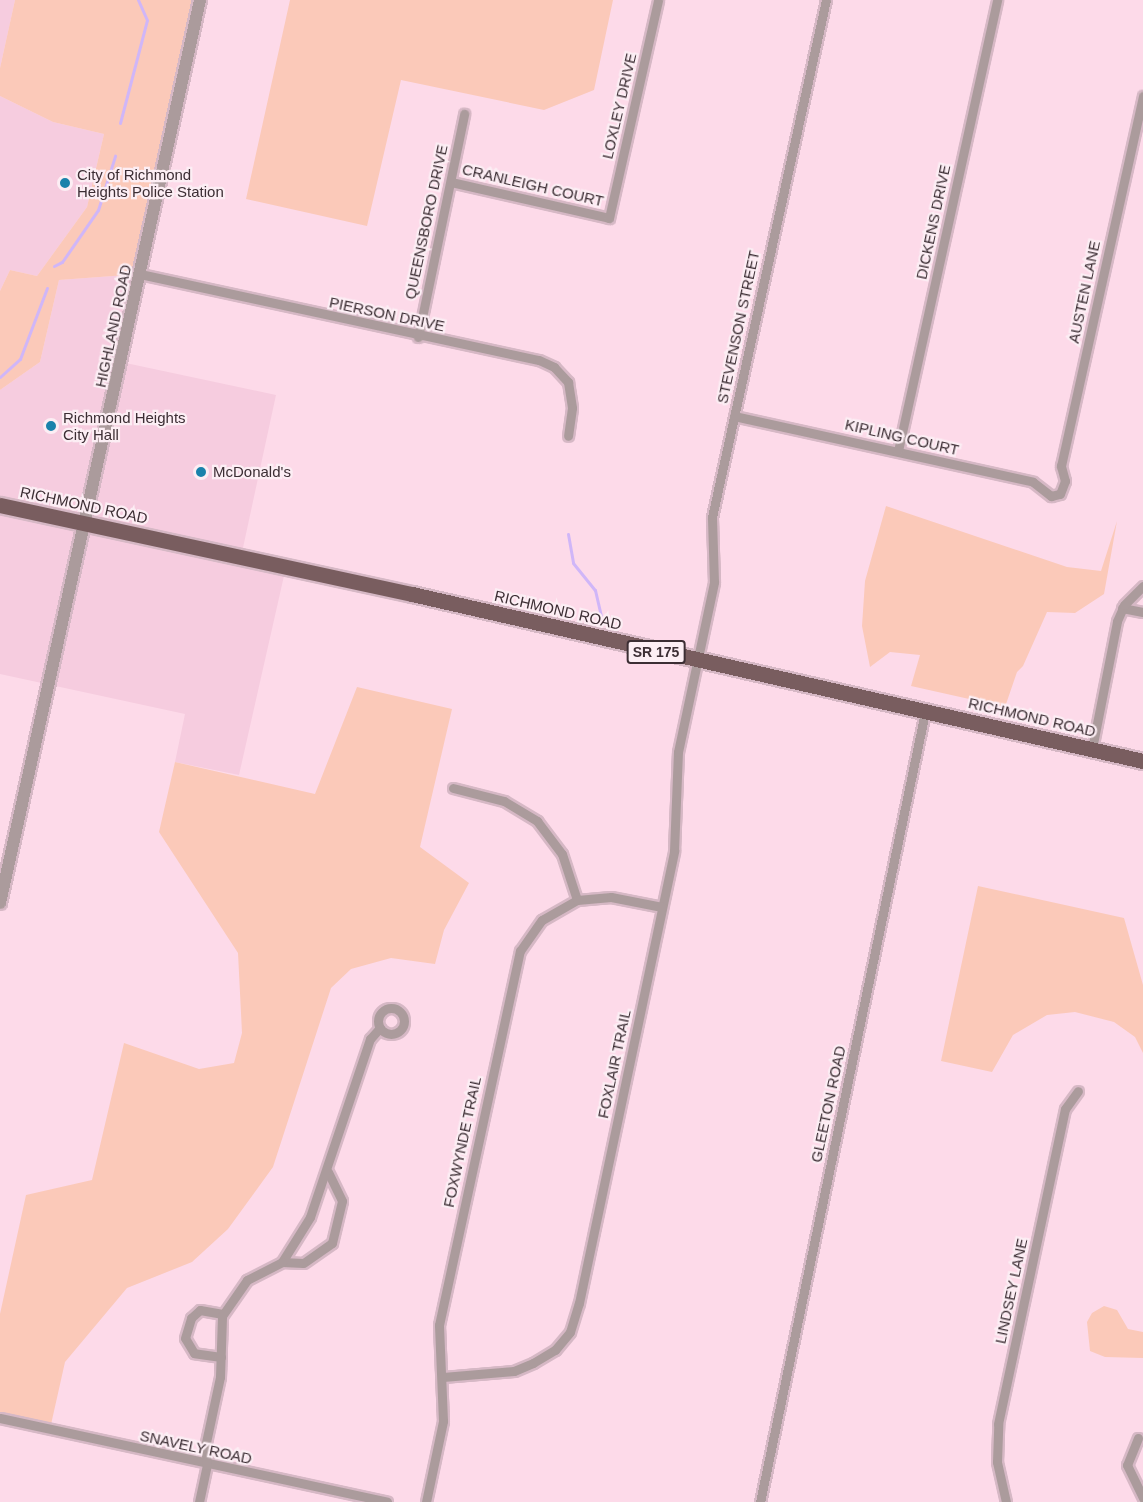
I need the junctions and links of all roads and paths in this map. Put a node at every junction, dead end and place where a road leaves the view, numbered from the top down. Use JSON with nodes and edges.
{"nodes":[{"id":1,"x":200,"y":0,"type":"edge"},
{"id":2,"x":658,"y":0,"type":"edge"},
{"id":3,"x":826,"y":0,"type":"edge"},
{"id":4,"x":997,"y":0,"type":"edge"},
{"id":5,"x":1143,"y":96,"type":"edge"},
{"id":6,"x":464,"y":114,"type":"dead end"},
{"id":7,"x":451,"y":182,"type":"junction"},
{"id":8,"x":609,"y":218,"type":"joint"},
{"id":9,"x":140,"y":274,"type":"junction"},
{"id":10,"x":418,"y":337,"type":"junction"},
{"id":11,"x":734,"y":416,"type":"junction"},
{"id":12,"x":568,"y":436,"type":"dead end"},
{"id":13,"x":898,"y":451,"type":"junction"},
{"id":14,"x":1060,"y":494,"type":"joint"},
{"id":15,"x":0,"y":505,"type":"edge"},
{"id":16,"x":86,"y":524,"type":"junction"},
{"id":17,"x":1143,"y":586,"type":"edge"},
{"id":18,"x":1122,"y":608,"type":"junction"},
{"id":19,"x":1143,"y":612,"type":"edge"},
{"id":20,"x":696,"y":661,"type":"junction"},
{"id":21,"x":925,"y":712,"type":"junction"},
{"id":22,"x":1092,"y":749,"type":"junction"},
{"id":23,"x":1143,"y":761,"type":"edge"},
{"id":24,"x":453,"y":788,"type":"dead end"},
{"id":25,"x":577,"y":900,"type":"junction"},
{"id":26,"x":0,"y":903,"type":"edge"},
{"id":27,"x":662,"y":907,"type":"junction"},
{"id":28,"x":380,"y":1028,"type":"dead end"},
{"id":29,"x":1078,"y":1090,"type":"dead end"},
{"id":30,"x":328,"y":1172,"type":"junction"},
{"id":31,"x":282,"y":1262,"type":"junction"},
{"id":32,"x":223,"y":1314,"type":"junction"},
{"id":33,"x":221,"y":1358,"type":"junction"},
{"id":34,"x":443,"y":1377,"type":"junction"},
{"id":35,"x":0,"y":1418,"type":"edge"},
{"id":36,"x":1138,"y":1438,"type":"dead end"},
{"id":37,"x":207,"y":1465,"type":"junction"},
{"id":38,"x":1143,"y":1498,"type":"edge"},
{"id":39,"x":199,"y":1502,"type":"edge"},
{"id":40,"x":387,"y":1502,"type":"edge"},
{"id":41,"x":426,"y":1502,"type":"edge"},
{"id":42,"x":760,"y":1502,"type":"edge"},
{"id":43,"x":1006,"y":1502,"type":"edge"}],
"edges":[{"from":1,"to":9,"type":"street","name":"HIGHLAND ROAD"},
{"from":2,"to":8,"type":"street","name":"LOXLEY DRIVE"},
{"from":3,"to":11,"type":"street","name":"STEVENSON STREET"},
{"from":4,"to":13,"type":"street","name":"DICKENS DRIVE"},
{"from":5,"to":14,"type":"street","name":"AUSTEN LANE"},
{"from":6,"to":7,"type":"street","name":"QUEENSBORO DRIVE"},
{"from":7,"to":8,"type":"street","name":"CRANLEIGH COURT"},
{"from":7,"to":10,"type":"street","name":"QUEENSBORO DRIVE"},
{"from":9,"to":10,"type":"street","name":"PIERSON DRIVE"},
{"from":9,"to":16,"type":"street","name":"HIGHLAND ROAD"},
{"from":10,"to":12,"type":"street","name":"PIERSON DRIVE"},
{"from":11,"to":13,"type":"street","name":"KIPLING COURT"},
{"from":11,"to":20,"type":"street","name":"STEVENSON STREET"},
{"from":13,"to":14,"type":"street","name":"KIPLING COURT"},
{"from":15,"to":16,"type":"main road","name":"RICHMOND ROAD","number":"SR 175"},
{"from":16,"to":20,"type":"main road","name":"RICHMOND ROAD","number":"SR 175"},
{"from":16,"to":26,"type":"street","name":"HIGHLAND ROAD"},
{"from":17,"to":18,"type":"street"},
{"from":18,"to":19,"type":"street"},
{"from":18,"to":22,"type":"street"},
{"from":20,"to":21,"type":"main road","name":"RICHMOND ROAD","number":"SR 175"},
{"from":20,"to":27,"type":"street","name":"FOXLAIR TRAIL"},
{"from":21,"to":22,"type":"main road","name":"RICHMOND ROAD","number":"SR 175"},
{"from":21,"to":42,"type":"street","name":"GLEETON ROAD"},
{"from":22,"to":23,"type":"main road","name":"RICHMOND ROAD","number":"SR 175"},
{"from":24,"to":25,"type":"street"},
{"from":25,"to":27,"type":"street","name":"FOXWYNDE TRAIL"},
{"from":25,"to":34,"type":"street","name":"FOXWYNDE TRAIL"},
{"from":27,"to":34,"type":"street","name":"FOXLAIR TRAIL"},
{"from":28,"to":30,"type":"street"},
{"from":29,"to":43,"type":"street","name":"LINDSEY LANE"},
{"from":30,"to":31,"type":"street"},
{"from":30,"to":31,"type":"street"},
{"from":31,"to":32,"type":"street"},
{"from":32,"to":33,"type":"street"},
{"from":32,"to":33,"type":"street"},
{"from":33,"to":37,"type":"street"},
{"from":34,"to":41,"type":"street","name":"FOXWYNDE TRAIL"},
{"from":35,"to":37,"type":"street","name":"SNAVELY ROAD"},
{"from":36,"to":38,"type":"street"},
{"from":37,"to":39,"type":"street"},
{"from":37,"to":40,"type":"street","name":"SNAVELY ROAD"}]}
